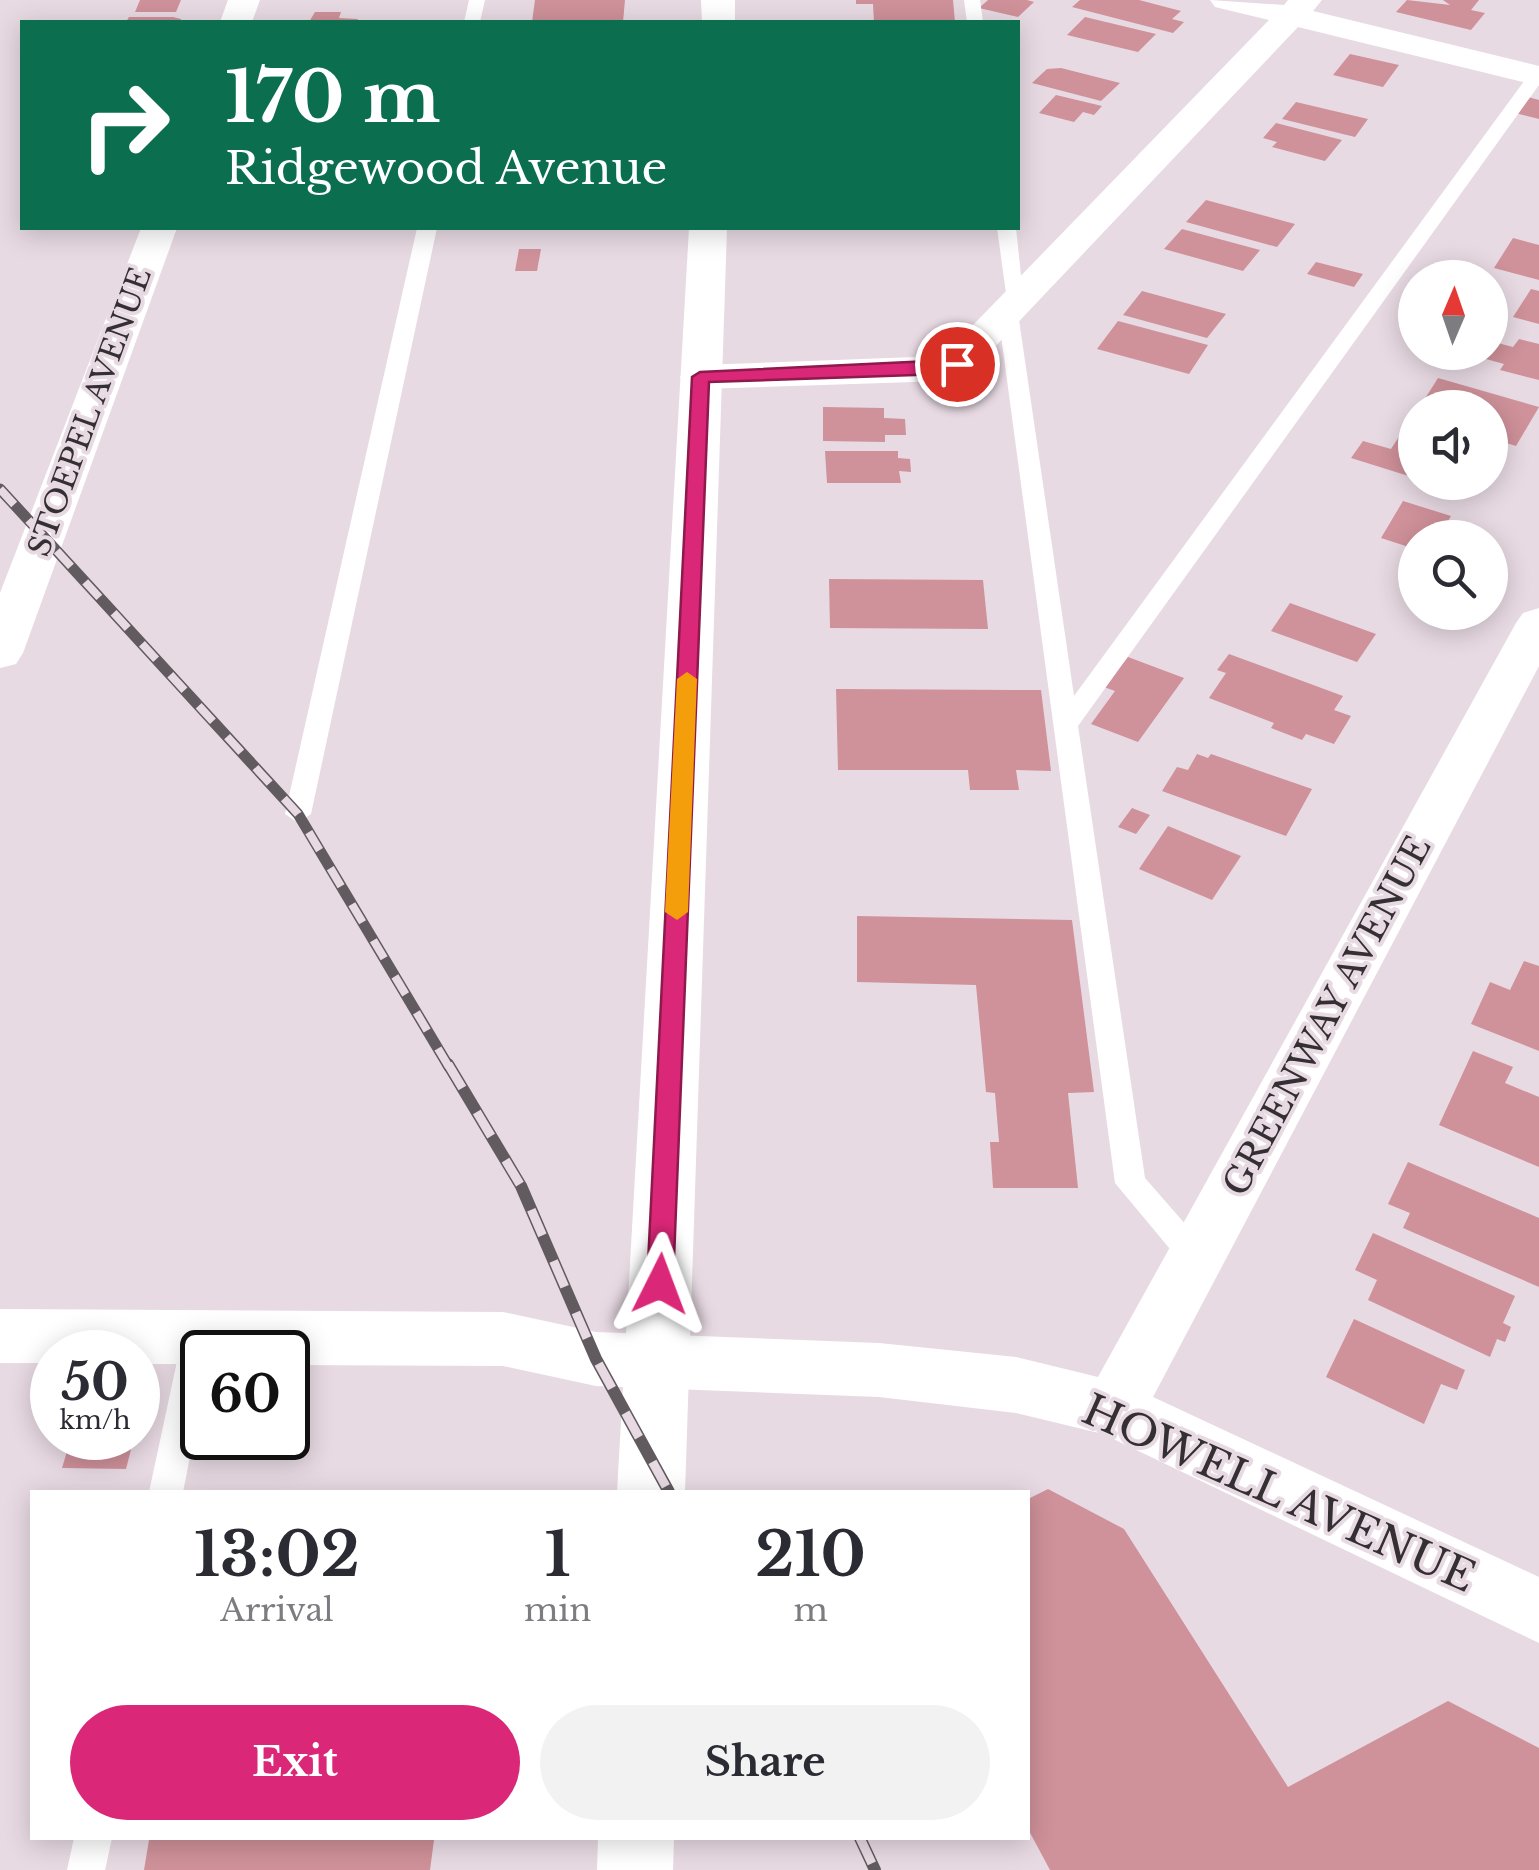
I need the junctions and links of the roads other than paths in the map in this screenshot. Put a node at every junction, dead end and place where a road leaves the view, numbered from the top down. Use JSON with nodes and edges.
{"nodes":[{"id":1,"x":1226,"y":0,"type":"edge"},
{"id":2,"x":1297,"y":7,"type":"edge"},
{"id":3,"x":1538,"y":74,"type":"edge"},
{"id":4,"x":158,"y":230,"type":"edge"},
{"id":5,"x":427,"y":230,"type":"edge"},
{"id":6,"x":708,"y":230,"type":"edge"},
{"id":7,"x":1006,"y":230,"type":"edge"},
{"id":8,"x":1013,"y":307,"type":"junction"},
{"id":9,"x":700,"y":377,"type":"junction"},
{"id":10,"x":1539,"y":623,"type":"edge"},
{"id":11,"x":0,"y":653,"type":"edge"},
{"id":12,"x":1065,"y":726,"type":"junction"},
{"id":13,"x":298,"y":814,"type":"dead end"},
{"id":14,"x":1196,"y":1258,"type":"junction"},
{"id":15,"x":0,"y":1336,"type":"edge"},
{"id":16,"x":180,"y":1338,"type":"edge"},
{"id":17,"x":310,"y":1338,"type":"edge"},
{"id":18,"x":626,"y":1360,"type":"junction"},
{"id":19,"x":1114,"y":1409,"type":"junction"},
{"id":20,"x":180,"y":1425,"type":"edge"},
{"id":21,"x":166,"y":1490,"type":"edge"},
{"id":22,"x":651,"y":1490,"type":"edge"},
{"id":23,"x":1539,"y":1611,"type":"edge"},
{"id":24,"x":93,"y":1840,"type":"edge"},
{"id":25,"x":636,"y":1840,"type":"edge"},
{"id":26,"x":86,"y":1870,"type":"edge"},
{"id":27,"x":634,"y":1870,"type":"edge"}],
"edges":[{"from":1,"to":2,"type":"street"},
{"from":2,"to":3,"type":"street"},
{"from":2,"to":8,"type":"street"},
{"from":3,"to":12,"type":"lane"},
{"from":4,"to":11,"type":"street","name":"STOEPEL AVENUE"},
{"from":5,"to":13,"type":"lane"},
{"from":6,"to":9,"type":"main road"},
{"from":7,"to":8,"type":"lane"},
{"from":8,"to":9,"type":"street"},
{"from":8,"to":12,"type":"lane"},
{"from":9,"to":18,"type":"main road"},
{"from":10,"to":14,"type":"street","name":"GREENWAY AVENUE"},
{"from":12,"to":14,"type":"lane"},
{"from":14,"to":19,"type":"street","name":"GREENWAY AVENUE"},
{"from":15,"to":16,"type":"street","name":"HOWELL AVENUE"},
{"from":17,"to":18,"type":"street","name":"HOWELL AVENUE"},
{"from":18,"to":19,"type":"street","name":"HOWELL AVENUE"},
{"from":18,"to":22,"type":"main road"},
{"from":19,"to":23,"type":"street","name":"HOWELL AVENUE"},
{"from":20,"to":21,"type":"lane"},
{"from":24,"to":26,"type":"lane"},
{"from":25,"to":27,"type":"main road"}]}
